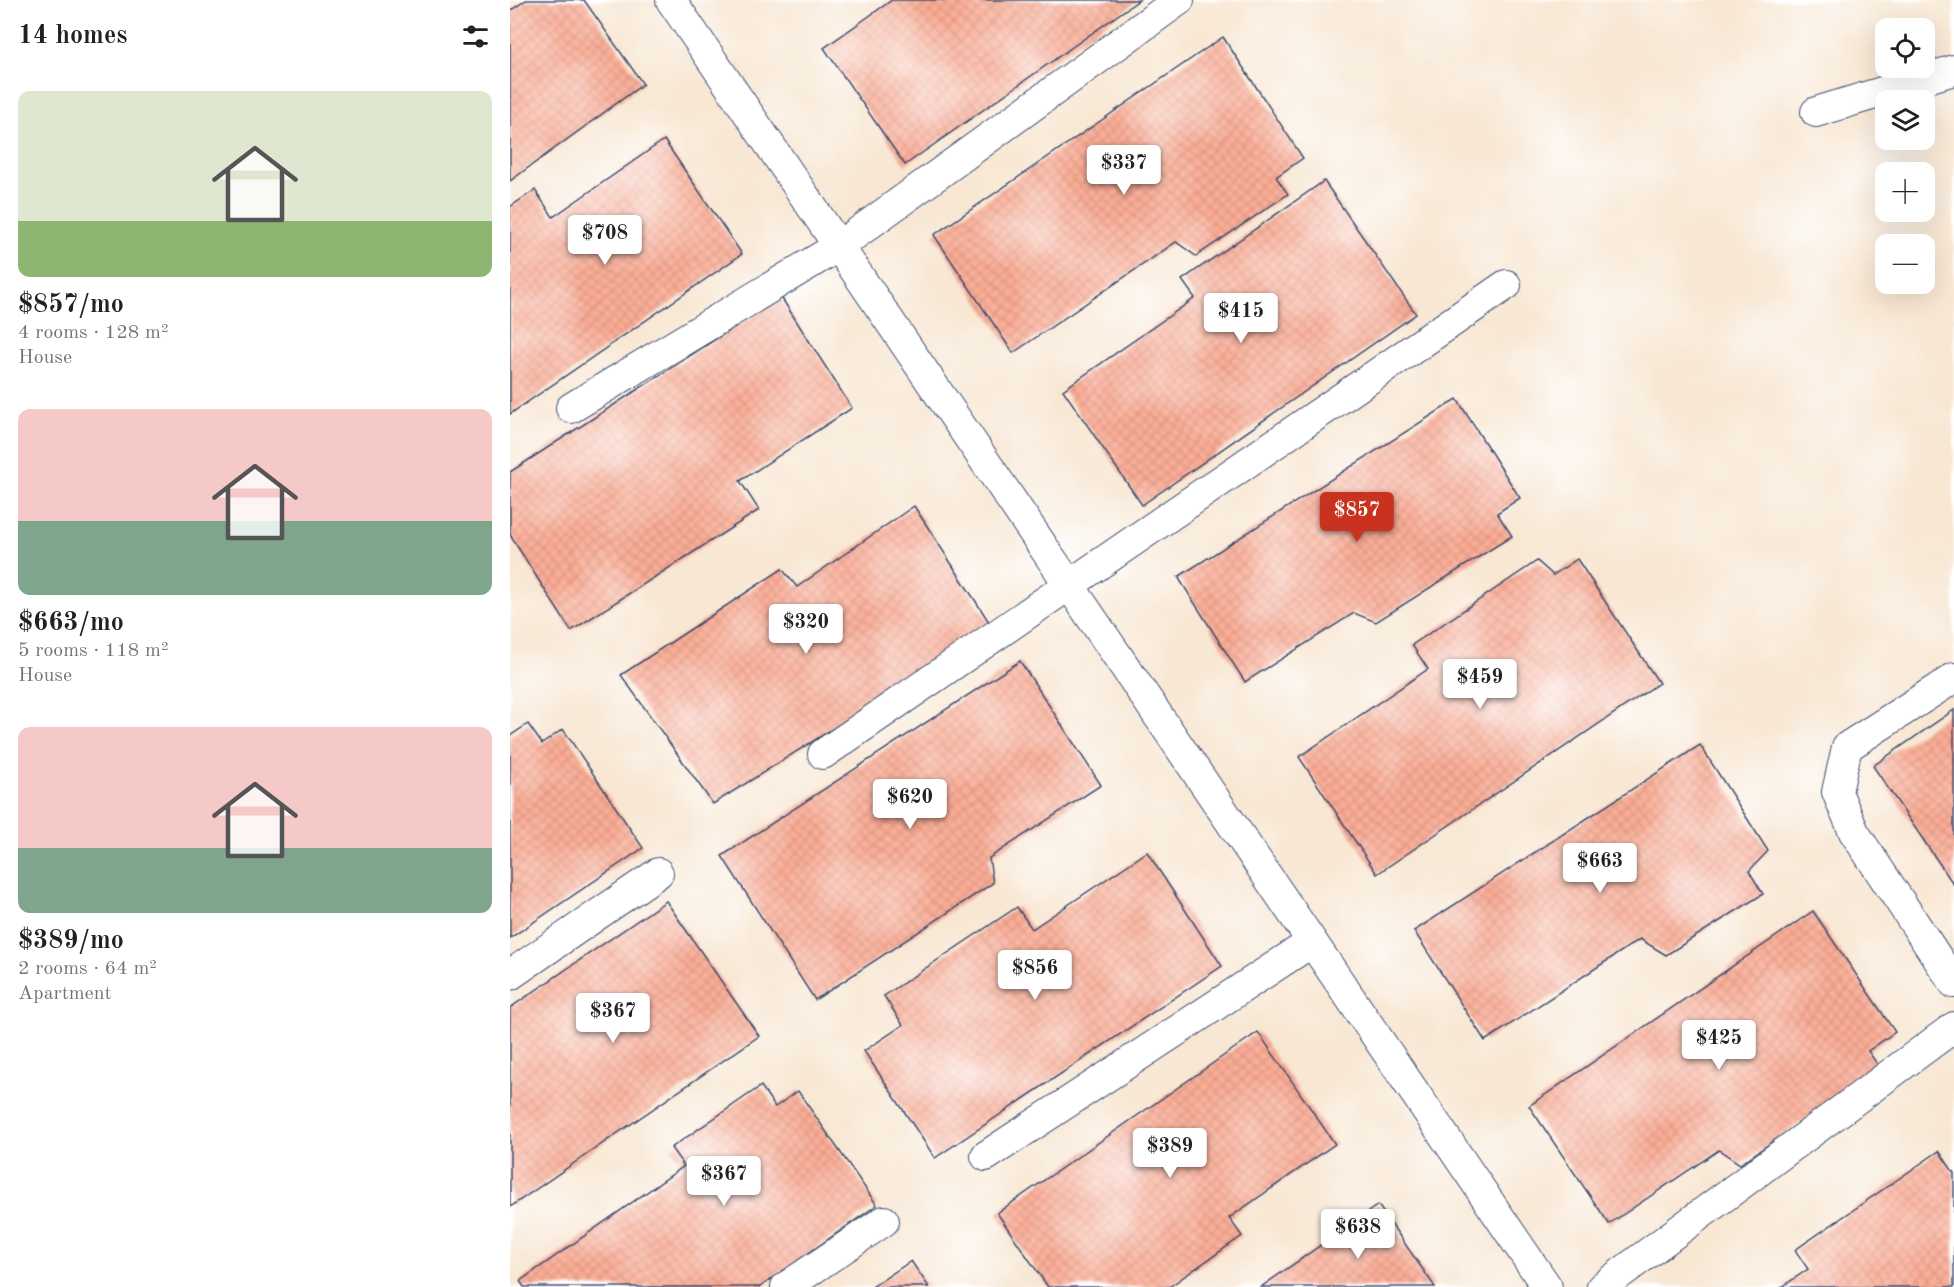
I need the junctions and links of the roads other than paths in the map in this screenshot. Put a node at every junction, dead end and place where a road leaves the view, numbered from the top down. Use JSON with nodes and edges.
{"nodes":[{"id":1,"x":671,"y":0,"type":"edge"},
{"id":2,"x":1179,"y":0,"type":"edge"},
{"id":3,"x":1954,"y":70,"type":"edge"},
{"id":4,"x":1816,"y":112,"type":"dead end"},
{"id":5,"x":839,"y":246,"type":"junction"},
{"id":6,"x":1506,"y":285,"type":"dead end"},
{"id":7,"x":571,"y":408,"type":"dead end"},
{"id":8,"x":1071,"y":587,"type":"junction"},
{"id":9,"x":1954,"y":678,"type":"edge"},
{"id":10,"x":823,"y":754,"type":"dead end"},
{"id":11,"x":658,"y":873,"type":"dead end"},
{"id":12,"x":1312,"y":942,"type":"junction"},
{"id":13,"x":510,"y":975,"type":"edge"},
{"id":14,"x":1954,"y":983,"type":"edge"},
{"id":15,"x":1954,"y":1027,"type":"edge"},
{"id":16,"x":986,"y":1156,"type":"dead end"},
{"id":17,"x":884,"y":1221,"type":"dead end"},
{"id":18,"x":786,"y":1287,"type":"edge"},
{"id":19,"x":1547,"y":1287,"type":"edge"},
{"id":20,"x":1602,"y":1287,"type":"edge"}],
"edges":[{"from":1,"to":5,"type":"lane"},
{"from":2,"to":5,"type":"lane"},
{"from":3,"to":4,"type":"lane"},
{"from":5,"to":7,"type":"lane"},
{"from":5,"to":8,"type":"lane"},
{"from":6,"to":8,"type":"lane"},
{"from":8,"to":10,"type":"lane"},
{"from":8,"to":12,"type":"lane"},
{"from":9,"to":14,"type":"lane"},
{"from":11,"to":13,"type":"lane"},
{"from":12,"to":16,"type":"lane"},
{"from":12,"to":19,"type":"lane"},
{"from":15,"to":20,"type":"lane"},
{"from":17,"to":18,"type":"lane"}]}
